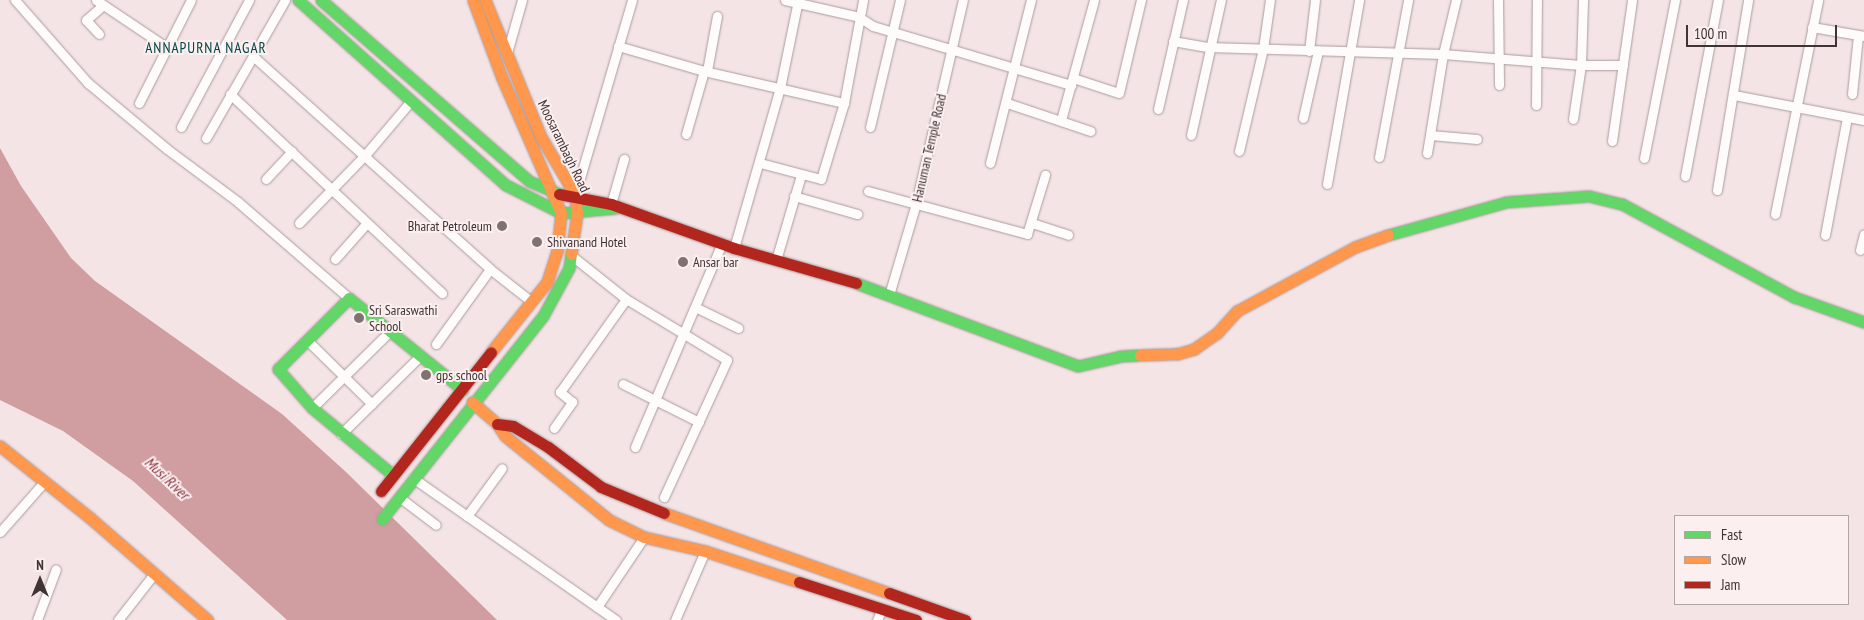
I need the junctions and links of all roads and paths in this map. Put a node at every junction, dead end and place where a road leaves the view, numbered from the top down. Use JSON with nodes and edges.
{"nodes":[{"id":1,"x":15,"y":0,"type":"edge"},
{"id":2,"x":248,"y":0,"type":"edge"},
{"id":3,"x":285,"y":0,"type":"edge"},
{"id":4,"x":298,"y":0,"type":"edge"},
{"id":5,"x":321,"y":0,"type":"edge"},
{"id":6,"x":473,"y":0,"type":"edge"},
{"id":7,"x":485,"y":0,"type":"edge"},
{"id":8,"x":522,"y":0,"type":"edge"},
{"id":9,"x":632,"y":0,"type":"edge"},
{"id":10,"x":785,"y":0,"type":"edge"},
{"id":11,"x":863,"y":0,"type":"edge"},
{"id":12,"x":900,"y":0,"type":"edge"},
{"id":13,"x":963,"y":0,"type":"edge"},
{"id":14,"x":1031,"y":0,"type":"edge"},
{"id":15,"x":1094,"y":0,"type":"edge"},
{"id":16,"x":1141,"y":0,"type":"edge"},
{"id":17,"x":1183,"y":0,"type":"edge"},
{"id":18,"x":1221,"y":0,"type":"edge"},
{"id":19,"x":1270,"y":0,"type":"edge"},
{"id":20,"x":1315,"y":0,"type":"edge"},
{"id":21,"x":1359,"y":0,"type":"edge"},
{"id":22,"x":1408,"y":0,"type":"edge"},
{"id":23,"x":1456,"y":0,"type":"edge"},
{"id":24,"x":1498,"y":0,"type":"edge"},
{"id":25,"x":1537,"y":0,"type":"edge"},
{"id":26,"x":1583,"y":0,"type":"edge"},
{"id":27,"x":1632,"y":0,"type":"edge"},
{"id":28,"x":1675,"y":0,"type":"edge"},
{"id":29,"x":1718,"y":0,"type":"edge"},
{"id":30,"x":1748,"y":0,"type":"edge"},
{"id":31,"x":1818,"y":0,"type":"edge"},
{"id":32,"x":189,"y":1,"type":"edge"},
{"id":33,"x":797,"y":2,"type":"edge"},
{"id":34,"x":99,"y":3,"type":"edge"},
{"id":35,"x":717,"y":16,"type":"dead end"},
{"id":36,"x":859,"y":17,"type":"junction"},
{"id":37,"x":1812,"y":27,"type":"junction"},
{"id":38,"x":893,"y":32,"type":"junction"},
{"id":39,"x":99,"y":34,"type":"dead end"},
{"id":40,"x":1861,"y":36,"type":"edge"},
{"id":41,"x":1173,"y":42,"type":"junction"},
{"id":42,"x":618,"y":46,"type":"junction"},
{"id":43,"x":166,"y":47,"type":"junction"},
{"id":44,"x":1208,"y":47,"type":"junction"},
{"id":45,"x":951,"y":48,"type":"junction"},
{"id":46,"x":1263,"y":49,"type":"junction"},
{"id":47,"x":1313,"y":51,"type":"junction"},
{"id":48,"x":1352,"y":52,"type":"junction"},
{"id":49,"x":1400,"y":52,"type":"junction"},
{"id":50,"x":1443,"y":54,"type":"junction"},
{"id":51,"x":507,"y":56,"type":"junction"},
{"id":52,"x":254,"y":57,"type":"junction"},
{"id":53,"x":1499,"y":58,"type":"junction"},
{"id":54,"x":1536,"y":62,"type":"junction"},
{"id":55,"x":1581,"y":65,"type":"junction"},
{"id":56,"x":1623,"y":65,"type":"junction"},
{"id":57,"x":1014,"y":70,"type":"junction"},
{"id":58,"x":706,"y":71,"type":"junction"},
{"id":59,"x":1072,"y":82,"type":"junction"},
{"id":60,"x":1499,"y":85,"type":"dead end"},
{"id":61,"x":780,"y":88,"type":"junction"},
{"id":62,"x":230,"y":94,"type":"junction"},
{"id":63,"x":1852,"y":94,"type":"dead end"},
{"id":64,"x":1734,"y":95,"type":"junction"},
{"id":65,"x":410,"y":102,"type":"junction"},
{"id":66,"x":139,"y":103,"type":"dead end"},
{"id":67,"x":844,"y":103,"type":"junction"},
{"id":68,"x":1006,"y":103,"type":"junction"},
{"id":69,"x":1536,"y":106,"type":"dead end"},
{"id":70,"x":1796,"y":108,"type":"junction"},
{"id":71,"x":1158,"y":109,"type":"dead end"},
{"id":72,"x":1303,"y":118,"type":"dead end"},
{"id":73,"x":1847,"y":118,"type":"junction"},
{"id":74,"x":1573,"y":119,"type":"dead end"},
{"id":75,"x":1061,"y":120,"type":"junction"},
{"id":76,"x":1864,"y":120,"type":"edge"},
{"id":77,"x":181,"y":127,"type":"dead end"},
{"id":78,"x":870,"y":127,"type":"dead end"},
{"id":79,"x":1090,"y":130,"type":"dead end"},
{"id":80,"x":686,"y":134,"type":"dead end"},
{"id":81,"x":1430,"y":134,"type":"junction"},
{"id":82,"x":1191,"y":135,"type":"dead end"},
{"id":83,"x":206,"y":138,"type":"dead end"},
{"id":84,"x":1477,"y":139,"type":"dead end"},
{"id":85,"x":1612,"y":141,"type":"dead end"},
{"id":86,"x":292,"y":151,"type":"junction"},
{"id":87,"x":1239,"y":151,"type":"dead end"},
{"id":88,"x":1427,"y":153,"type":"dead end"},
{"id":89,"x":366,"y":154,"type":"junction"},
{"id":90,"x":1379,"y":157,"type":"dead end"},
{"id":91,"x":1644,"y":158,"type":"dead end"},
{"id":92,"x":624,"y":159,"type":"dead end"},
{"id":93,"x":760,"y":163,"type":"junction"},
{"id":94,"x":990,"y":163,"type":"dead end"},
{"id":95,"x":801,"y":174,"type":"junction"},
{"id":96,"x":1045,"y":175,"type":"dead end"},
{"id":97,"x":1685,"y":176,"type":"dead end"},
{"id":98,"x":266,"y":179,"type":"dead end"},
{"id":99,"x":1327,"y":184,"type":"dead end"},
{"id":100,"x":332,"y":188,"type":"junction"},
{"id":101,"x":1718,"y":190,"type":"dead end"},
{"id":102,"x":868,"y":191,"type":"dead end"},
{"id":103,"x":554,"y":193,"type":"junction"},
{"id":104,"x":575,"y":195,"type":"junction"},
{"id":105,"x":794,"y":196,"type":"junction"},
{"id":106,"x":916,"y":203,"type":"junction"},
{"id":107,"x":614,"y":206,"type":"junction"},
{"id":108,"x":561,"y":213,"type":"junction"},
{"id":109,"x":577,"y":213,"type":"junction"},
{"id":110,"x":857,"y":214,"type":"dead end"},
{"id":111,"x":1775,"y":214,"type":"dead end"},
{"id":112,"x":299,"y":223,"type":"dead end"},
{"id":113,"x":367,"y":223,"type":"junction"},
{"id":114,"x":1032,"y":223,"type":"junction"},
{"id":115,"x":1864,"y":234,"type":"edge"},
{"id":116,"x":1068,"y":235,"type":"dead end"},
{"id":117,"x":1825,"y":235,"type":"dead end"},
{"id":118,"x":722,"y":243,"type":"junction"},
{"id":119,"x":734,"y":248,"type":"junction"},
{"id":120,"x":1860,"y":250,"type":"dead end"},
{"id":121,"x":572,"y":256,"type":"junction"},
{"id":122,"x":335,"y":259,"type":"dead end"},
{"id":123,"x":776,"y":260,"type":"junction"},
{"id":124,"x":490,"y":269,"type":"junction"},
{"id":125,"x":442,"y":293,"type":"dead end"},
{"id":126,"x":889,"y":295,"type":"junction"},
{"id":127,"x":349,"y":298,"type":"junction"},
{"id":128,"x":626,"y":299,"type":"junction"},
{"id":129,"x":532,"y":302,"type":"junction"},
{"id":130,"x":695,"y":307,"type":"junction"},
{"id":131,"x":1864,"y":322,"type":"edge"},
{"id":132,"x":738,"y":328,"type":"dead end"},
{"id":133,"x":391,"y":330,"type":"junction"},
{"id":134,"x":683,"y":336,"type":"junction"},
{"id":135,"x":306,"y":340,"type":"junction"},
{"id":136,"x":436,"y":344,"type":"dead end"},
{"id":137,"x":420,"y":356,"type":"junction"},
{"id":138,"x":346,"y":377,"type":"junction"},
{"id":139,"x":623,"y":384,"type":"dead end"},
{"id":140,"x":463,"y":390,"type":"junction"},
{"id":141,"x":472,"y":402,"type":"junction"},
{"id":142,"x":654,"y":402,"type":"junction"},
{"id":143,"x":372,"y":404,"type":"junction"},
{"id":144,"x":312,"y":408,"type":"junction"},
{"id":145,"x":699,"y":422,"type":"junction"},
{"id":146,"x":497,"y":424,"type":"junction"},
{"id":147,"x":554,"y":428,"type":"dead end"},
{"id":148,"x":341,"y":434,"type":"junction"},
{"id":149,"x":0,"y":446,"type":"edge"},
{"id":150,"x":634,"y":447,"type":"dead end"},
{"id":151,"x":502,"y":468,"type":"dead end"},
{"id":152,"x":393,"y":475,"type":"junction"},
{"id":153,"x":413,"y":478,"type":"junction"},
{"id":154,"x":45,"y":481,"type":"junction"},
{"id":155,"x":381,"y":491,"type":"dead end"},
{"id":156,"x":399,"y":497,"type":"junction"},
{"id":157,"x":664,"y":498,"type":"dead end"},
{"id":158,"x":467,"y":516,"type":"junction"},
{"id":159,"x":382,"y":519,"type":"dead end"},
{"id":160,"x":436,"y":526,"type":"dead end"},
{"id":161,"x":0,"y":532,"type":"edge"},
{"id":162,"x":644,"y":537,"type":"junction"},
{"id":163,"x":705,"y":551,"type":"junction"},
{"id":164,"x":56,"y":569,"type":"dead end"},
{"id":165,"x":154,"y":574,"type":"junction"},
{"id":166,"x":597,"y":608,"type":"junction"},
{"id":167,"x":882,"y":609,"type":"junction"},
{"id":168,"x":37,"y":620,"type":"edge"},
{"id":169,"x":118,"y":620,"type":"edge"},
{"id":170,"x":208,"y":620,"type":"edge"},
{"id":171,"x":616,"y":620,"type":"edge"},
{"id":172,"x":675,"y":620,"type":"edge"},
{"id":173,"x":877,"y":620,"type":"edge"},
{"id":174,"x":916,"y":620,"type":"edge"},
{"id":175,"x":965,"y":620,"type":"edge"}],
"edges":[{"from":1,"to":127,"type":"street"},
{"from":2,"to":77,"type":"street"},
{"from":3,"to":52,"type":"street"},
{"from":4,"to":65,"type":"street"},
{"from":5,"to":103,"type":"street"},
{"from":6,"to":103,"type":"street","name":"Moosarambagh Road"},
{"from":7,"to":51,"type":"street","name":"Moosarambagh Road"},
{"from":8,"to":51,"type":"street"},
{"from":9,"to":42,"type":"street"},
{"from":10,"to":33,"type":"street"},
{"from":11,"to":36,"type":"street"},
{"from":12,"to":38,"type":"street"},
{"from":13,"to":45,"type":"street","name":"Hanuman Temple Road"},
{"from":14,"to":57,"type":"street"},
{"from":15,"to":59,"type":"street"},
{"from":16,"to":59,"type":"street"},
{"from":17,"to":41,"type":"street"},
{"from":18,"to":44,"type":"street"},
{"from":19,"to":46,"type":"street"},
{"from":20,"to":47,"type":"street"},
{"from":21,"to":48,"type":"street"},
{"from":22,"to":49,"type":"street"},
{"from":23,"to":50,"type":"street"},
{"from":24,"to":53,"type":"street"},
{"from":25,"to":54,"type":"street"},
{"from":26,"to":55,"type":"street"},
{"from":27,"to":56,"type":"street"},
{"from":28,"to":91,"type":"street"},
{"from":29,"to":97,"type":"street"},
{"from":30,"to":64,"type":"street"},
{"from":31,"to":37,"type":"street"},
{"from":32,"to":43,"type":"street"},
{"from":33,"to":36,"type":"street"},
{"from":33,"to":61,"type":"street"},
{"from":34,"to":39,"type":"street"},
{"from":34,"to":43,"type":"street"},
{"from":35,"to":58,"type":"street"},
{"from":36,"to":38,"type":"street"},
{"from":36,"to":67,"type":"street"},
{"from":37,"to":40,"type":"street"},
{"from":37,"to":70,"type":"street"},
{"from":38,"to":45,"type":"street"},
{"from":38,"to":78,"type":"street"},
{"from":40,"to":63,"type":"street"},
{"from":41,"to":44,"type":"street"},
{"from":41,"to":71,"type":"street"},
{"from":42,"to":58,"type":"street"},
{"from":42,"to":104,"type":"street"},
{"from":43,"to":66,"type":"street"},
{"from":44,"to":46,"type":"street"},
{"from":44,"to":82,"type":"street"},
{"from":45,"to":57,"type":"street"},
{"from":45,"to":106,"type":"street","name":"Hanuman Temple Road"},
{"from":46,"to":47,"type":"street"},
{"from":46,"to":87,"type":"street"},
{"from":47,"to":48,"type":"street"},
{"from":47,"to":72,"type":"street"},
{"from":48,"to":49,"type":"street"},
{"from":48,"to":99,"type":"street"},
{"from":49,"to":50,"type":"street"},
{"from":49,"to":90,"type":"street"},
{"from":50,"to":53,"type":"street"},
{"from":50,"to":81,"type":"street"},
{"from":51,"to":104,"type":"street","name":"Moosarambagh Road"},
{"from":52,"to":62,"type":"street"},
{"from":52,"to":89,"type":"street"},
{"from":53,"to":54,"type":"street"},
{"from":53,"to":60,"type":"street"},
{"from":54,"to":55,"type":"street"},
{"from":54,"to":69,"type":"street"},
{"from":55,"to":56,"type":"street"},
{"from":55,"to":74,"type":"street"},
{"from":56,"to":85,"type":"street"},
{"from":57,"to":59,"type":"street"},
{"from":57,"to":68,"type":"street"},
{"from":58,"to":61,"type":"street"},
{"from":58,"to":80,"type":"street"},
{"from":59,"to":75,"type":"street"},
{"from":61,"to":67,"type":"street"},
{"from":61,"to":93,"type":"street"},
{"from":62,"to":83,"type":"street"},
{"from":62,"to":86,"type":"street"},
{"from":64,"to":70,"type":"street"},
{"from":64,"to":101,"type":"street"},
{"from":65,"to":89,"type":"street"},
{"from":65,"to":108,"type":"street"},
{"from":67,"to":95,"type":"street"},
{"from":68,"to":75,"type":"street"},
{"from":68,"to":94,"type":"street"},
{"from":70,"to":73,"type":"street"},
{"from":70,"to":111,"type":"street"},
{"from":73,"to":76,"type":"street"},
{"from":73,"to":117,"type":"street"},
{"from":75,"to":79,"type":"street"},
{"from":81,"to":84,"type":"street"},
{"from":81,"to":88,"type":"street"},
{"from":86,"to":98,"type":"street"},
{"from":86,"to":100,"type":"street"},
{"from":89,"to":100,"type":"street"},
{"from":89,"to":124,"type":"street"},
{"from":92,"to":107,"type":"street"},
{"from":93,"to":95,"type":"street"},
{"from":93,"to":119,"type":"street"},
{"from":95,"to":105,"type":"street"},
{"from":96,"to":114,"type":"street"},
{"from":100,"to":112,"type":"street"},
{"from":100,"to":113,"type":"street"},
{"from":102,"to":106,"type":"street"},
{"from":103,"to":104,"type":"street"},
{"from":103,"to":108,"type":"street","name":"Moosarambagh Road"},
{"from":104,"to":107,"type":"street"},
{"from":104,"to":109,"type":"street","name":"Moosarambagh Road"},
{"from":105,"to":110,"type":"street"},
{"from":105,"to":123,"type":"street"},
{"from":106,"to":114,"type":"street"},
{"from":106,"to":126,"type":"street","name":"Hanuman Temple Road"},
{"from":107,"to":109,"type":"street"},
{"from":107,"to":118,"type":"street"},
{"from":108,"to":109,"type":"street"},
{"from":108,"to":129,"type":"street"},
{"from":109,"to":121,"type":"street","name":"Moosarambagh Road"},
{"from":113,"to":122,"type":"street"},
{"from":113,"to":125,"type":"street"},
{"from":114,"to":116,"type":"street"},
{"from":115,"to":120,"type":"street"},
{"from":118,"to":119,"type":"street"},
{"from":118,"to":130,"type":"street"},
{"from":119,"to":123,"type":"street"},
{"from":121,"to":128,"type":"street"},
{"from":121,"to":141,"type":"street","name":"Moosarambagh Road"},
{"from":123,"to":126,"type":"street"},
{"from":124,"to":129,"type":"street"},
{"from":124,"to":136,"type":"street"},
{"from":126,"to":131,"type":"street"},
{"from":127,"to":133,"type":"street"},
{"from":127,"to":135,"type":"street"},
{"from":128,"to":134,"type":"street"},
{"from":128,"to":147,"type":"street"},
{"from":129,"to":140,"type":"street"},
{"from":130,"to":132,"type":"street"},
{"from":130,"to":134,"type":"street"},
{"from":133,"to":137,"type":"street"},
{"from":133,"to":138,"type":"street"},
{"from":134,"to":142,"type":"street"},
{"from":134,"to":145,"type":"street"},
{"from":135,"to":138,"type":"street"},
{"from":135,"to":144,"type":"street"},
{"from":137,"to":140,"type":"street"},
{"from":137,"to":143,"type":"street"},
{"from":138,"to":143,"type":"street"},
{"from":138,"to":144,"type":"street"},
{"from":139,"to":142,"type":"street"},
{"from":140,"to":152,"type":"street"},
{"from":141,"to":146,"type":"street"},
{"from":141,"to":153,"type":"street","name":"Moosarambagh Road"},
{"from":142,"to":145,"type":"street"},
{"from":142,"to":150,"type":"street"},
{"from":143,"to":148,"type":"street"},
{"from":144,"to":148,"type":"street"},
{"from":145,"to":157,"type":"street"},
{"from":146,"to":162,"type":"street"},
{"from":146,"to":175,"type":"street"},
{"from":148,"to":152,"type":"street"},
{"from":149,"to":154,"type":"street"},
{"from":151,"to":158,"type":"street"},
{"from":152,"to":155,"type":"street"},
{"from":153,"to":156,"type":"street","name":"Moosarambagh Road"},
{"from":153,"to":158,"type":"street"},
{"from":154,"to":161,"type":"street"},
{"from":154,"to":165,"type":"street"},
{"from":156,"to":159,"type":"street","name":"Moosarambagh Road"},
{"from":156,"to":160,"type":"street"},
{"from":158,"to":166,"type":"street"},
{"from":162,"to":163,"type":"street"},
{"from":162,"to":166,"type":"street"},
{"from":163,"to":167,"type":"street"},
{"from":163,"to":172,"type":"street"},
{"from":164,"to":168,"type":"street"},
{"from":165,"to":169,"type":"street"},
{"from":165,"to":170,"type":"street"},
{"from":166,"to":171,"type":"street"},
{"from":167,"to":173,"type":"street"},
{"from":167,"to":174,"type":"street"}]}
